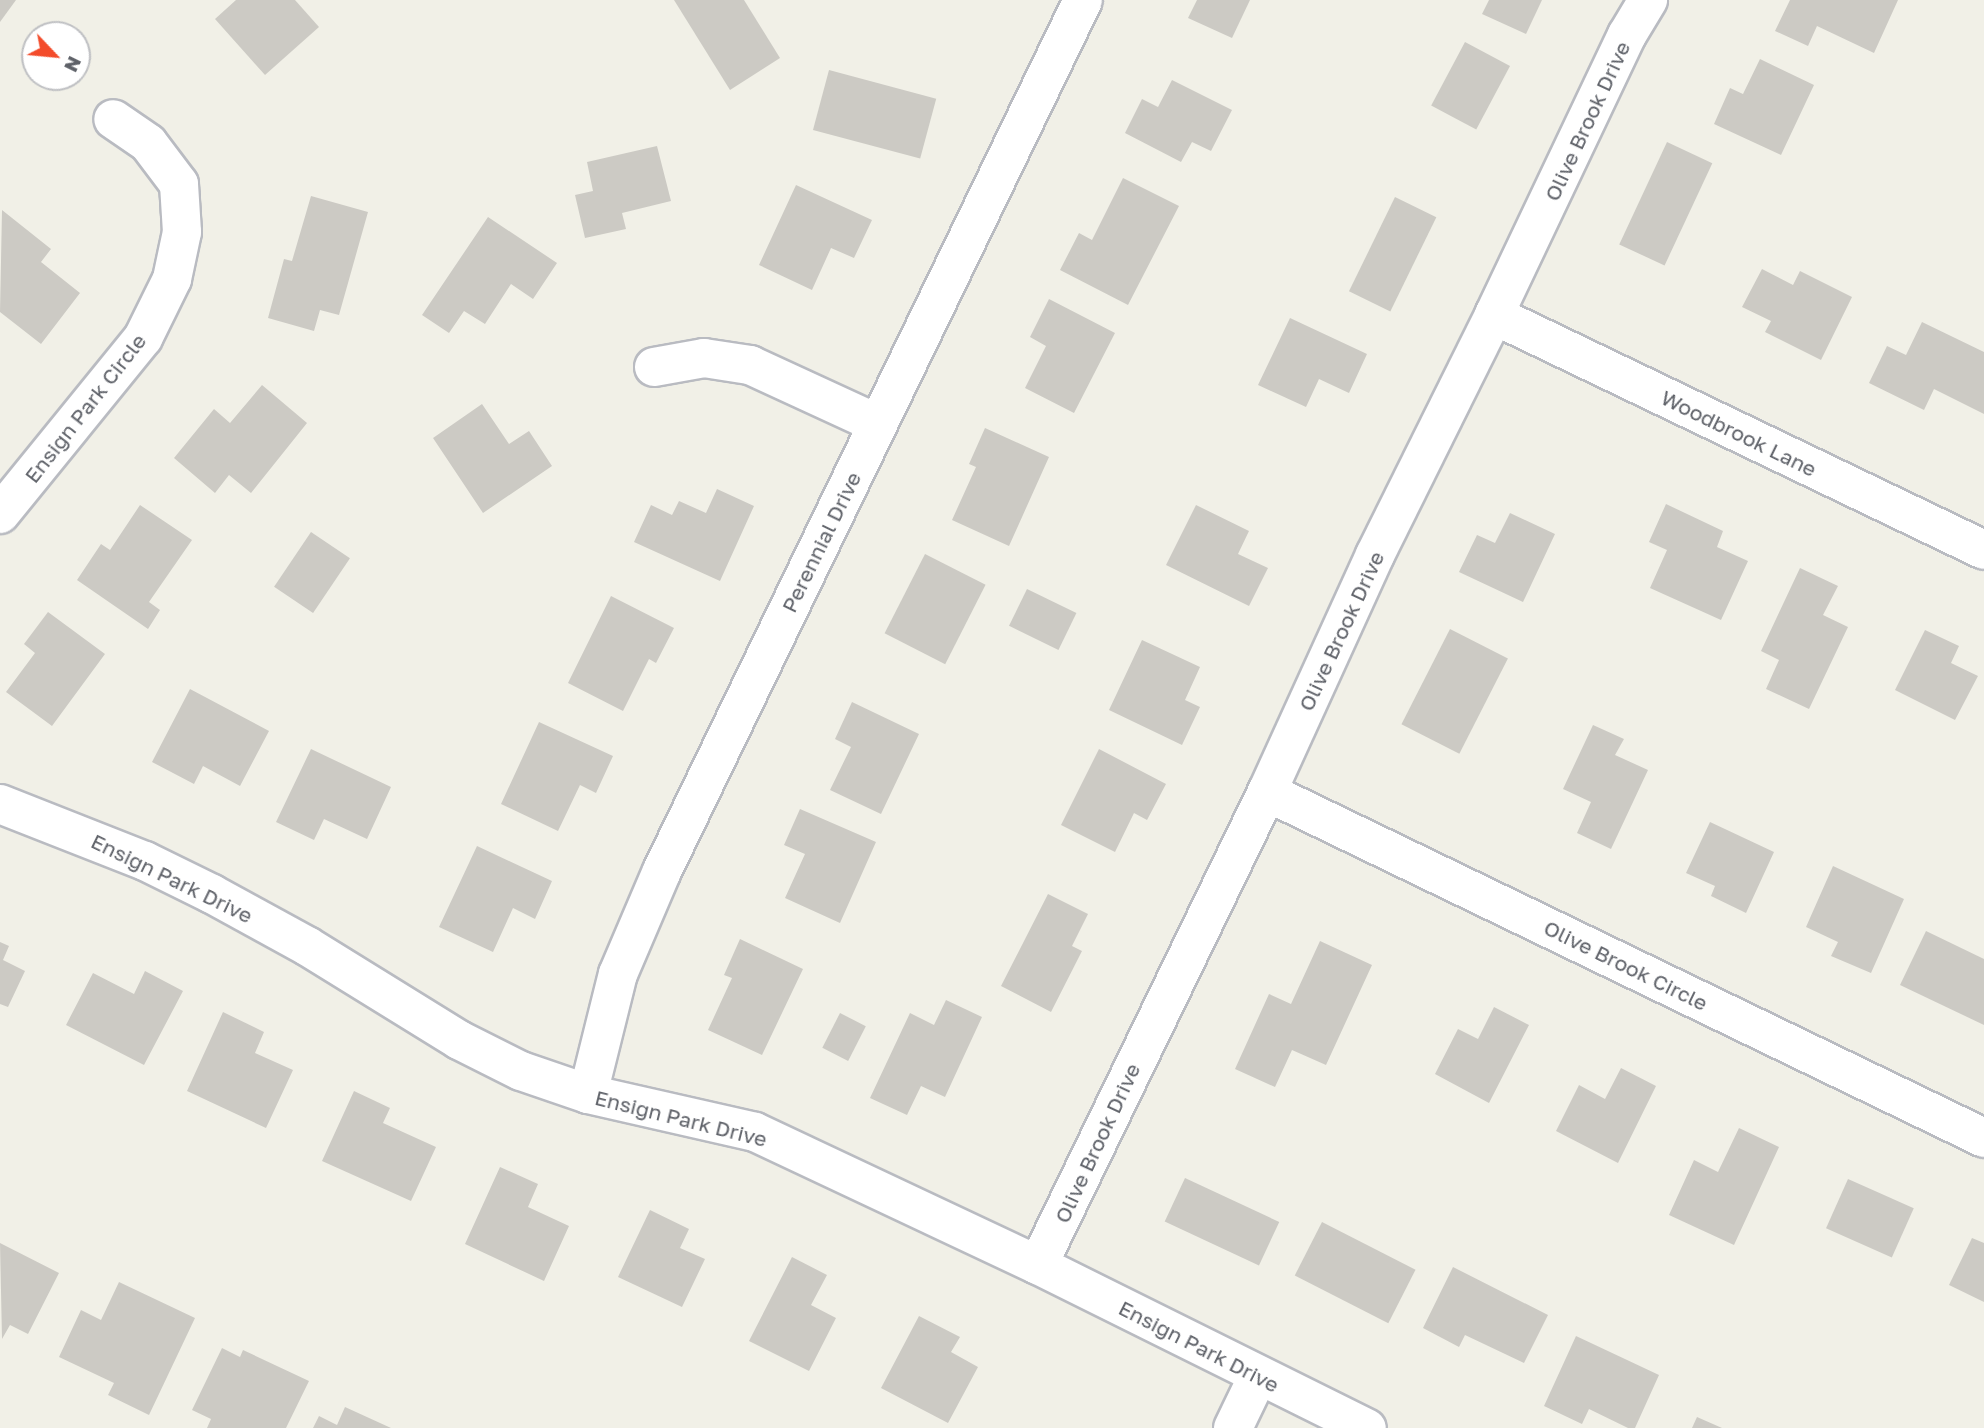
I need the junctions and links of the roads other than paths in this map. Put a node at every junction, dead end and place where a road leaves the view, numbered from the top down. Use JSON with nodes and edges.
{"nodes":[{"id":1,"x":1083,"y":0,"type":"edge"},
{"id":2,"x":1648,"y":0,"type":"edge"},
{"id":3,"x":113,"y":119,"type":"dead end"},
{"id":4,"x":1494,"y":315,"type":"junction"},
{"id":5,"x":654,"y":367,"type":"dead end"},
{"id":6,"x":878,"y":424,"type":"junction"},
{"id":7,"x":0,"y":514,"type":"edge"},
{"id":8,"x":1984,"y":550,"type":"edge"},
{"id":9,"x":1267,"y":792,"type":"junction"},
{"id":10,"x":0,"y":804,"type":"edge"},
{"id":11,"x":588,"y":1094,"type":"junction"},
{"id":12,"x":1984,"y":1138,"type":"edge"},
{"id":13,"x":1038,"y":1265,"type":"junction"},
{"id":14,"x":1258,"y":1376,"type":"junction"},
{"id":15,"x":1233,"y":1428,"type":"edge"},
{"id":16,"x":1367,"y":1428,"type":"edge"}],
"edges":[{"from":1,"to":6,"type":"street","name":"Perennial Drive"},
{"from":2,"to":4,"type":"street","name":"Olive Brook Drive"},
{"from":3,"to":7,"type":"street","name":"Ensign Park Circle"},
{"from":4,"to":8,"type":"street","name":"Woodbrook Lane"},
{"from":4,"to":9,"type":"street","name":"Olive Brook Drive"},
{"from":5,"to":6,"type":"street"},
{"from":6,"to":11,"type":"street","name":"Perennial Drive"},
{"from":9,"to":12,"type":"street","name":"Olive Brook Circle"},
{"from":9,"to":13,"type":"street","name":"Olive Brook Drive"},
{"from":10,"to":11,"type":"street","name":"Ensign Park Drive"},
{"from":11,"to":13,"type":"street","name":"Ensign Park Drive"},
{"from":13,"to":14,"type":"street","name":"Ensign Park Drive"},
{"from":14,"to":15,"type":"street"},
{"from":14,"to":16,"type":"street","name":"Ensign Park Drive"}]}
